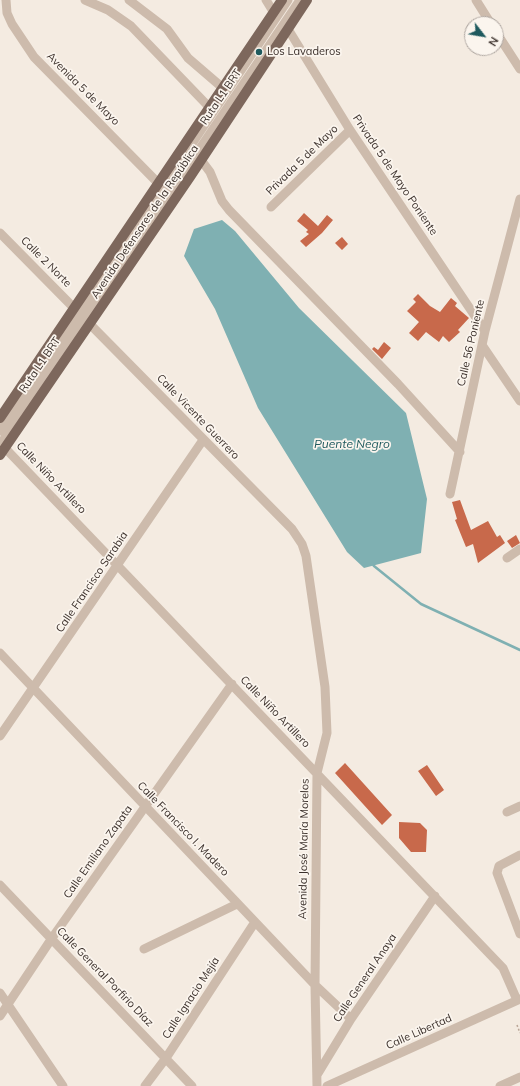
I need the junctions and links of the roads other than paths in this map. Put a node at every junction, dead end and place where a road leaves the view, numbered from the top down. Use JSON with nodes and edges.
{"nodes":[{"id":1,"x":6,"y":0,"type":"edge"},
{"id":2,"x":86,"y":0,"type":"edge"},
{"id":3,"x":129,"y":0,"type":"edge"},
{"id":4,"x":266,"y":0,"type":"edge"},
{"id":5,"x":282,"y":0,"type":"edge"},
{"id":6,"x":288,"y":0,"type":"edge"},
{"id":7,"x":300,"y":0,"type":"edge"},
{"id":8,"x":307,"y":0,"type":"edge"},
{"id":9,"x":476,"y":0,"type":"edge"},
{"id":10,"x":274,"y":12,"type":"junction"},
{"id":11,"x":486,"y":16,"type":"edge"},
{"id":12,"x":288,"y":29,"type":"junction"},
{"id":13,"x":504,"y":44,"type":"edge"},
{"id":14,"x":520,"y":69,"type":"edge"},
{"id":15,"x":224,"y":89,"type":"junction"},
{"id":16,"x":210,"y":108,"type":"junction"},
{"id":17,"x":350,"y":130,"type":"junction"},
{"id":18,"x":201,"y":160,"type":"junction"},
{"id":19,"x":159,"y":184,"type":"junction"},
{"id":20,"x":520,"y":198,"type":"edge"},
{"id":21,"x":271,"y":207,"type":"dead end"},
{"id":22,"x":0,"y":233,"type":"edge"},
{"id":23,"x":83,"y":316,"type":"junction"},
{"id":24,"x":486,"y":331,"type":"junction"},
{"id":25,"x":482,"y":345,"type":"junction"},
{"id":26,"x":520,"y":401,"type":"edge"},
{"id":27,"x":0,"y":418,"type":"edge"},
{"id":28,"x":0,"y":431,"type":"edge"},
{"id":29,"x":203,"y":440,"type":"junction"},
{"id":30,"x":2,"y":449,"type":"edge"},
{"id":31,"x":460,"y":452,"type":"junction"},
{"id":32,"x":450,"y":494,"type":"dead end"},
{"id":33,"x":302,"y":544,"type":"joint"},
{"id":34,"x":520,"y":549,"type":"edge"},
{"id":35,"x":507,"y":558,"type":"dead end"},
{"id":36,"x":118,"y":565,"type":"junction"},
{"id":37,"x":0,"y":653,"type":"edge"},
{"id":38,"x":232,"y":684,"type":"junction"},
{"id":39,"x":33,"y":689,"type":"junction"},
{"id":40,"x":0,"y":736,"type":"edge"},
{"id":41,"x":317,"y":773,"type":"junction"},
{"id":42,"x":520,"y":806,"type":"edge"},
{"id":43,"x":145,"y":807,"type":"junction"},
{"id":44,"x":507,"y":812,"type":"dead end"},
{"id":45,"x":520,"y":855,"type":"edge"},
{"id":46,"x":0,"y":885,"type":"edge"},
{"id":47,"x":435,"y":896,"type":"junction"},
{"id":48,"x":237,"y":904,"type":"junction"},
{"id":49,"x":255,"y":922,"type":"junction"},
{"id":50,"x":520,"y":934,"type":"edge"},
{"id":51,"x":52,"y":938,"type":"junction"},
{"id":52,"x":144,"y":949,"type":"dead end"},
{"id":53,"x":315,"y":985,"type":"junction"},
{"id":54,"x":0,"y":993,"type":"edge"},
{"id":55,"x":519,"y":1000,"type":"edge"},
{"id":56,"x":8,"y":1004,"type":"junction"},
{"id":57,"x":0,"y":1016,"type":"edge"},
{"id":58,"x":351,"y":1019,"type":"junction"},
{"id":59,"x":166,"y":1058,"type":"junction"},
{"id":60,"x":317,"y":1074,"type":"junction"},
{"id":61,"x":520,"y":1077,"type":"edge"},
{"id":62,"x":63,"y":1086,"type":"edge"},
{"id":63,"x":145,"y":1086,"type":"edge"},
{"id":64,"x":192,"y":1086,"type":"edge"},
{"id":65,"x":317,"y":1086,"type":"edge"},
{"id":66,"x":327,"y":1086,"type":"edge"},
{"id":67,"x":500,"y":1086,"type":"edge"}],
"edges":[{"from":1,"to":19,"type":"street","name":"Avenida 5 de Mayo"},
{"from":2,"to":16,"type":"street"},
{"from":3,"to":15,"type":"street"},
{"from":4,"to":10,"type":"street"},
{"from":5,"to":10,"type":"main road","name":"Avenida Defensores de la República"},
{"from":6,"to":23,"type":"street","name":"Ruta L1 BRT"},
{"from":7,"to":23,"type":"street","name":"Ruta L1 BRT"},
{"from":8,"to":12,"type":"main road","name":"Avenida Defensores de la República"},
{"from":9,"to":11,"type":"street"},
{"from":10,"to":15,"type":"main road","name":"Avenida Defensores de la República"},
{"from":12,"to":17,"type":"street","name":"Privada 5 de Mayo Poniente"},
{"from":12,"to":18,"type":"main road","name":"Avenida Defensores de la República"},
{"from":13,"to":14,"type":"street"},
{"from":15,"to":16,"type":"main road","name":"Avenida Defensores de la República"},
{"from":16,"to":19,"type":"main road","name":"Avenida Defensores de la República"},
{"from":17,"to":21,"type":"street","name":"Privada 5 de Mayo"},
{"from":17,"to":24,"type":"street","name":"Privada 5 de Mayo Poniente"},
{"from":18,"to":23,"type":"main road","name":"Avenida Defensores de la República"},
{"from":18,"to":31,"type":"street"},
{"from":19,"to":23,"type":"main road","name":"Avenida Defensores de la República"},
{"from":20,"to":24,"type":"street","name":"Calle 56 Poniente"},
{"from":22,"to":23,"type":"street","name":"Calle 2 Norte"},
{"from":23,"to":27,"type":"main road","name":"Avenida Defensores de la República"},
{"from":23,"to":28,"type":"street","name":"Ruta L1 BRT"},
{"from":23,"to":29,"type":"street","name":"Calle Vicente Guerrero"},
{"from":23,"to":30,"type":"main road","name":"Avenida Defensores de la República"},
{"from":24,"to":25,"type":"street","name":"Calle 56 Poniente"},
{"from":25,"to":26,"type":"street"},
{"from":25,"to":31,"type":"street","name":"Calle 56 Poniente"},
{"from":29,"to":33,"type":"street","name":"Calle Vicente Guerrero"},
{"from":29,"to":36,"type":"street","name":"Calle Francisco Sarabia"},
{"from":30,"to":36,"type":"street","name":"Calle Niño Artillero"},
{"from":31,"to":32,"type":"street","name":"Calle 56 Poniente"},
{"from":33,"to":41,"type":"street","name":"Avenida José María Morelos"},
{"from":34,"to":35,"type":"street"},
{"from":36,"to":38,"type":"street","name":"Calle Niño Artillero"},
{"from":36,"to":39,"type":"street","name":"Calle Francisco Sarabia"},
{"from":37,"to":39,"type":"street","name":"Calle Francisco I. Madero"},
{"from":38,"to":41,"type":"street","name":"Calle Niño Artillero"},
{"from":38,"to":43,"type":"street","name":"Calle Emiliano Zapata"},
{"from":39,"to":40,"type":"street","name":"Calle Francisco Sarabia"},
{"from":39,"to":43,"type":"street","name":"Calle Francisco I. Madero"},
{"from":41,"to":47,"type":"street","name":"Calle Niño Artillero"},
{"from":41,"to":53,"type":"street","name":"Avenida José María Morelos"},
{"from":42,"to":44,"type":"street"},
{"from":43,"to":48,"type":"street","name":"Calle Francisco I. Madero"},
{"from":43,"to":51,"type":"street","name":"Calle Emiliano Zapata"},
{"from":45,"to":50,"type":"street"},
{"from":46,"to":51,"type":"street","name":"Calle General Porfirio Díaz"},
{"from":47,"to":55,"type":"street","name":"Calle Niño Artillero"},
{"from":47,"to":58,"type":"street","name":"Calle General Anaya"},
{"from":48,"to":49,"type":"street","name":"Calle Francisco I. Madero"},
{"from":48,"to":52,"type":"street"},
{"from":49,"to":53,"type":"street","name":"Calle Francisco I. Madero"},
{"from":49,"to":59,"type":"street","name":"Calle Ignacio Mejía"},
{"from":51,"to":56,"type":"street","name":"Calle Emiliano Zapata"},
{"from":51,"to":59,"type":"street","name":"Calle General Porfirio Díaz"},
{"from":53,"to":58,"type":"street","name":"Calle Francisco I. Madero"},
{"from":53,"to":60,"type":"street","name":"Avenida José María Morelos"},
{"from":54,"to":56,"type":"street"},
{"from":55,"to":66,"type":"street","name":"Calle Libertad"},
{"from":56,"to":57,"type":"street","name":"Calle Emiliano Zapata"},
{"from":56,"to":62,"type":"street"},
{"from":58,"to":60,"type":"street","name":"Calle General Anaya"},
{"from":59,"to":63,"type":"street","name":"Calle Ignacio Mejía"},
{"from":59,"to":64,"type":"street","name":"Calle General Porfirio Díaz"},
{"from":60,"to":65,"type":"street","name":"Avenida José María Morelos"},
{"from":61,"to":67,"type":"street"}]}
